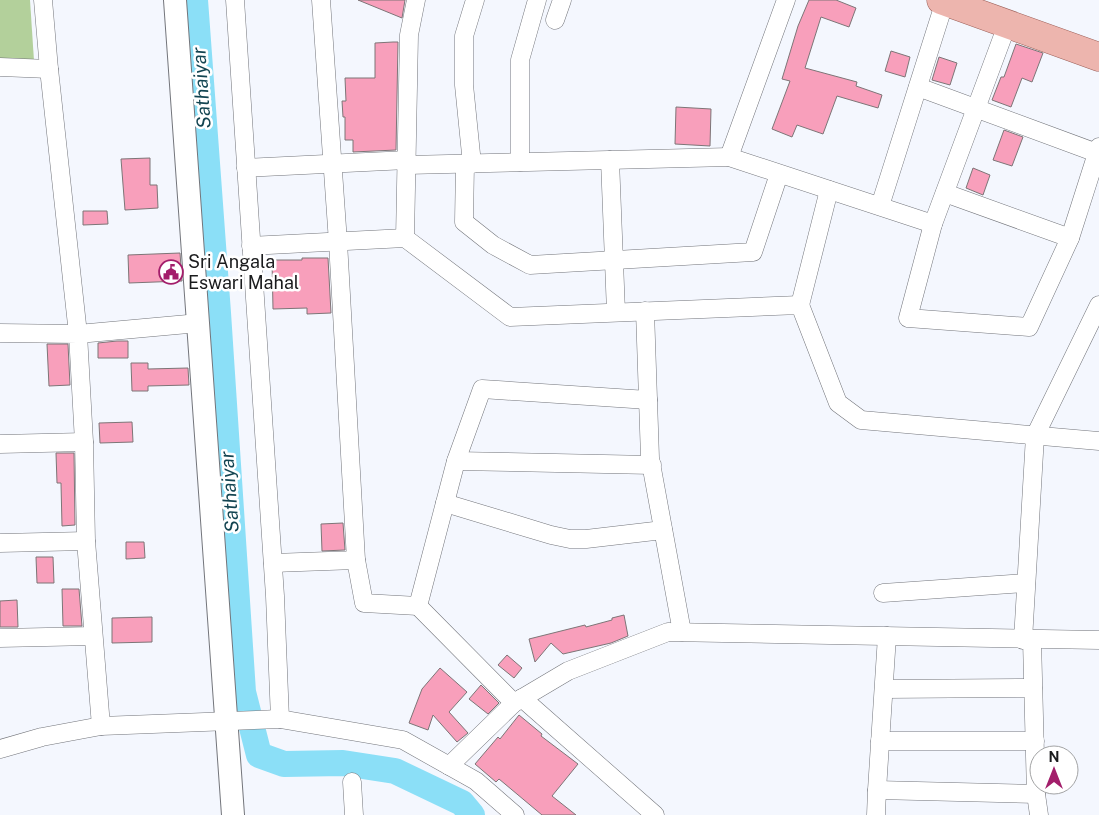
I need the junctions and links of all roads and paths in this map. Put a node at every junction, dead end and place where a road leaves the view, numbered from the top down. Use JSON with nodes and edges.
{"nodes":[{"id":1,"x":43,"y":0,"type":"edge"},
{"id":2,"x":175,"y":0,"type":"edge"},
{"id":3,"x":235,"y":0,"type":"edge"},
{"id":4,"x":321,"y":0,"type":"edge"},
{"id":5,"x":416,"y":0,"type":"edge"},
{"id":6,"x":475,"y":0,"type":"edge"},
{"id":7,"x":537,"y":0,"type":"edge"},
{"id":8,"x":562,"y":0,"type":"edge"},
{"id":9,"x":786,"y":0,"type":"edge"},
{"id":10,"x":988,"y":0,"type":"edge"},
{"id":11,"x":943,"y":1,"type":"edge"},
{"id":12,"x":555,"y":20,"type":"dead end"},
{"id":13,"x":1007,"y":25,"type":"junction"},
{"id":14,"x":1099,"y":39,"type":"edge"},
{"id":15,"x":1099,"y":57,"type":"edge"},
{"id":16,"x":0,"y":67,"type":"edge"},
{"id":17,"x":49,"y":69,"type":"junction"},
{"id":18,"x":918,"y":87,"type":"junction"},
{"id":19,"x":975,"y":108,"type":"junction"},
{"id":20,"x":1098,"y":150,"type":"edge"},
{"id":21,"x":729,"y":157,"type":"junction"},
{"id":22,"x":610,"y":160,"type":"junction"},
{"id":23,"x":520,"y":162,"type":"junction"},
{"id":24,"x":407,"y":163,"type":"junction"},
{"id":25,"x":332,"y":164,"type":"junction"},
{"id":26,"x":469,"y":164,"type":"junction"},
{"id":27,"x":246,"y":168,"type":"junction"},
{"id":28,"x":779,"y":174,"type":"junction"},
{"id":29,"x":829,"y":190,"type":"junction"},
{"id":30,"x":945,"y":193,"type":"junction"},
{"id":31,"x":880,"y":206,"type":"junction"},
{"id":32,"x":933,"y":224,"type":"junction"},
{"id":33,"x":405,"y":238,"type":"junction"},
{"id":34,"x":1070,"y":238,"type":"junction"},
{"id":35,"x":338,"y":242,"type":"junction"},
{"id":36,"x":251,"y":246,"type":"junction"},
{"id":37,"x":613,"y":260,"type":"junction"},
{"id":38,"x":800,"y":305,"type":"junction"},
{"id":39,"x":1099,"y":305,"type":"edge"},
{"id":40,"x":645,"y":311,"type":"junction"},
{"id":41,"x":616,"y":312,"type":"junction"},
{"id":42,"x":199,"y":323,"type":"junction"},
{"id":43,"x":0,"y":333,"type":"edge"},
{"id":44,"x":78,"y":334,"type":"junction"},
{"id":45,"x":648,"y":400,"type":"junction"},
{"id":46,"x":1035,"y":436,"type":"junction"},
{"id":47,"x":84,"y":442,"type":"junction"},
{"id":48,"x":1099,"y":442,"type":"edge"},
{"id":49,"x":0,"y":444,"type":"edge"},
{"id":50,"x":456,"y":461,"type":"junction"},
{"id":51,"x":652,"y":465,"type":"junction"},
{"id":52,"x":445,"y":503,"type":"junction"},
{"id":53,"x":663,"y":530,"type":"junction"},
{"id":54,"x":86,"y":541,"type":"junction"},
{"id":55,"x":0,"y":543,"type":"edge"},
{"id":56,"x":356,"y":560,"type":"junction"},
{"id":57,"x":273,"y":563,"type":"junction"},
{"id":58,"x":1026,"y":583,"type":"junction"},
{"id":59,"x":883,"y":593,"type":"dead end"},
{"id":60,"x":418,"y":606,"type":"junction"},
{"id":61,"x":682,"y":632,"type":"junction"},
{"id":62,"x":94,"y":636,"type":"junction"},
{"id":63,"x":887,"y":636,"type":"junction"},
{"id":64,"x":0,"y":638,"type":"edge"},
{"id":65,"x":1028,"y":640,"type":"junction"},
{"id":66,"x":1099,"y":640,"type":"edge"},
{"id":67,"x":1033,"y":688,"type":"junction"},
{"id":68,"x":884,"y":689,"type":"junction"},
{"id":69,"x":518,"y":701,"type":"junction"},
{"id":70,"x":275,"y":719,"type":"junction"},
{"id":71,"x":234,"y":721,"type":"junction"},
{"id":72,"x":100,"y":726,"type":"junction"},
{"id":73,"x":1035,"y":740,"type":"junction"},
{"id":74,"x":880,"y":741,"type":"junction"},
{"id":75,"x":1035,"y":745,"type":"edge"},
{"id":76,"x":0,"y":750,"type":"edge"},
{"id":77,"x":449,"y":766,"type":"junction"},
{"id":78,"x":352,"y":782,"type":"dead end"},
{"id":79,"x":877,"y":790,"type":"junction"},
{"id":80,"x":1029,"y":794,"type":"edge"},
{"id":81,"x":1036,"y":795,"type":"edge"},
{"id":82,"x":233,"y":815,"type":"edge"},
{"id":83,"x":354,"y":815,"type":"edge"},
{"id":84,"x":515,"y":815,"type":"edge"},
{"id":85,"x":655,"y":815,"type":"edge"},
{"id":86,"x":876,"y":815,"type":"edge"},
{"id":87,"x":1039,"y":815,"type":"edge"}],
"edges":[{"from":1,"to":17,"type":"street"},
{"from":2,"to":42,"type":"street"},
{"from":3,"to":27,"type":"street"},
{"from":4,"to":25,"type":"street"},
{"from":5,"to":24,"type":"street"},
{"from":6,"to":26,"type":"street"},
{"from":7,"to":23,"type":"street"},
{"from":8,"to":12,"type":"street"},
{"from":9,"to":21,"type":"street"},
{"from":10,"to":14,"type":"main road"},
{"from":11,"to":13,"type":"main road"},
{"from":11,"to":18,"type":"street"},
{"from":13,"to":15,"type":"main road"},
{"from":13,"to":19,"type":"street"},
{"from":16,"to":17,"type":"street"},
{"from":17,"to":44,"type":"street"},
{"from":18,"to":19,"type":"street"},
{"from":18,"to":31,"type":"street"},
{"from":19,"to":20,"type":"street"},
{"from":19,"to":30,"type":"street"},
{"from":20,"to":34,"type":"street"},
{"from":21,"to":22,"type":"street"},
{"from":21,"to":28,"type":"street"},
{"from":22,"to":23,"type":"street"},
{"from":22,"to":37,"type":"street"},
{"from":23,"to":26,"type":"street"},
{"from":24,"to":25,"type":"street"},
{"from":24,"to":26,"type":"street"},
{"from":24,"to":33,"type":"street"},
{"from":25,"to":27,"type":"street"},
{"from":25,"to":35,"type":"street"},
{"from":26,"to":37,"type":"street"},
{"from":27,"to":36,"type":"street"},
{"from":28,"to":29,"type":"street"},
{"from":28,"to":37,"type":"street"},
{"from":29,"to":31,"type":"street"},
{"from":29,"to":38,"type":"street"},
{"from":30,"to":32,"type":"street"},
{"from":30,"to":34,"type":"street"},
{"from":31,"to":32,"type":"street"},
{"from":32,"to":34,"type":"street"},
{"from":33,"to":35,"type":"street"},
{"from":33,"to":41,"type":"street"},
{"from":35,"to":36,"type":"street"},
{"from":35,"to":56,"type":"street"},
{"from":36,"to":57,"type":"street"},
{"from":37,"to":41,"type":"street"},
{"from":38,"to":40,"type":"street"},
{"from":38,"to":46,"type":"street"},
{"from":39,"to":46,"type":"street"},
{"from":40,"to":41,"type":"street"},
{"from":40,"to":45,"type":"street"},
{"from":42,"to":44,"type":"street"},
{"from":42,"to":71,"type":"street"},
{"from":43,"to":44,"type":"street"},
{"from":44,"to":47,"type":"street"},
{"from":45,"to":50,"type":"street"},
{"from":45,"to":51,"type":"street"},
{"from":46,"to":48,"type":"street"},
{"from":46,"to":58,"type":"street"},
{"from":47,"to":49,"type":"street"},
{"from":47,"to":54,"type":"street"},
{"from":50,"to":51,"type":"street"},
{"from":50,"to":52,"type":"street"},
{"from":51,"to":53,"type":"street"},
{"from":52,"to":53,"type":"street"},
{"from":52,"to":60,"type":"street"},
{"from":53,"to":61,"type":"street"},
{"from":54,"to":55,"type":"street"},
{"from":54,"to":62,"type":"street"},
{"from":56,"to":57,"type":"street"},
{"from":56,"to":60,"type":"street"},
{"from":57,"to":70,"type":"street"},
{"from":58,"to":59,"type":"street"},
{"from":58,"to":65,"type":"street"},
{"from":60,"to":69,"type":"street"},
{"from":61,"to":63,"type":"street"},
{"from":61,"to":69,"type":"street"},
{"from":62,"to":64,"type":"street"},
{"from":62,"to":72,"type":"street"},
{"from":63,"to":65,"type":"street"},
{"from":63,"to":68,"type":"street"},
{"from":65,"to":66,"type":"street"},
{"from":65,"to":67,"type":"street"},
{"from":67,"to":68,"type":"street"},
{"from":67,"to":73,"type":"street"},
{"from":68,"to":74,"type":"street"},
{"from":69,"to":77,"type":"street"},
{"from":69,"to":85,"type":"street"},
{"from":70,"to":71,"type":"street"},
{"from":70,"to":77,"type":"street"},
{"from":71,"to":72,"type":"street"},
{"from":71,"to":82,"type":"street"},
{"from":72,"to":76,"type":"street"},
{"from":73,"to":74,"type":"street"},
{"from":73,"to":75,"type":"street"},
{"from":74,"to":79,"type":"street"},
{"from":77,"to":84,"type":"street"},
{"from":78,"to":83,"type":"street"},
{"from":79,"to":80,"type":"street"},
{"from":79,"to":86,"type":"street"},
{"from":81,"to":87,"type":"street"}]}
